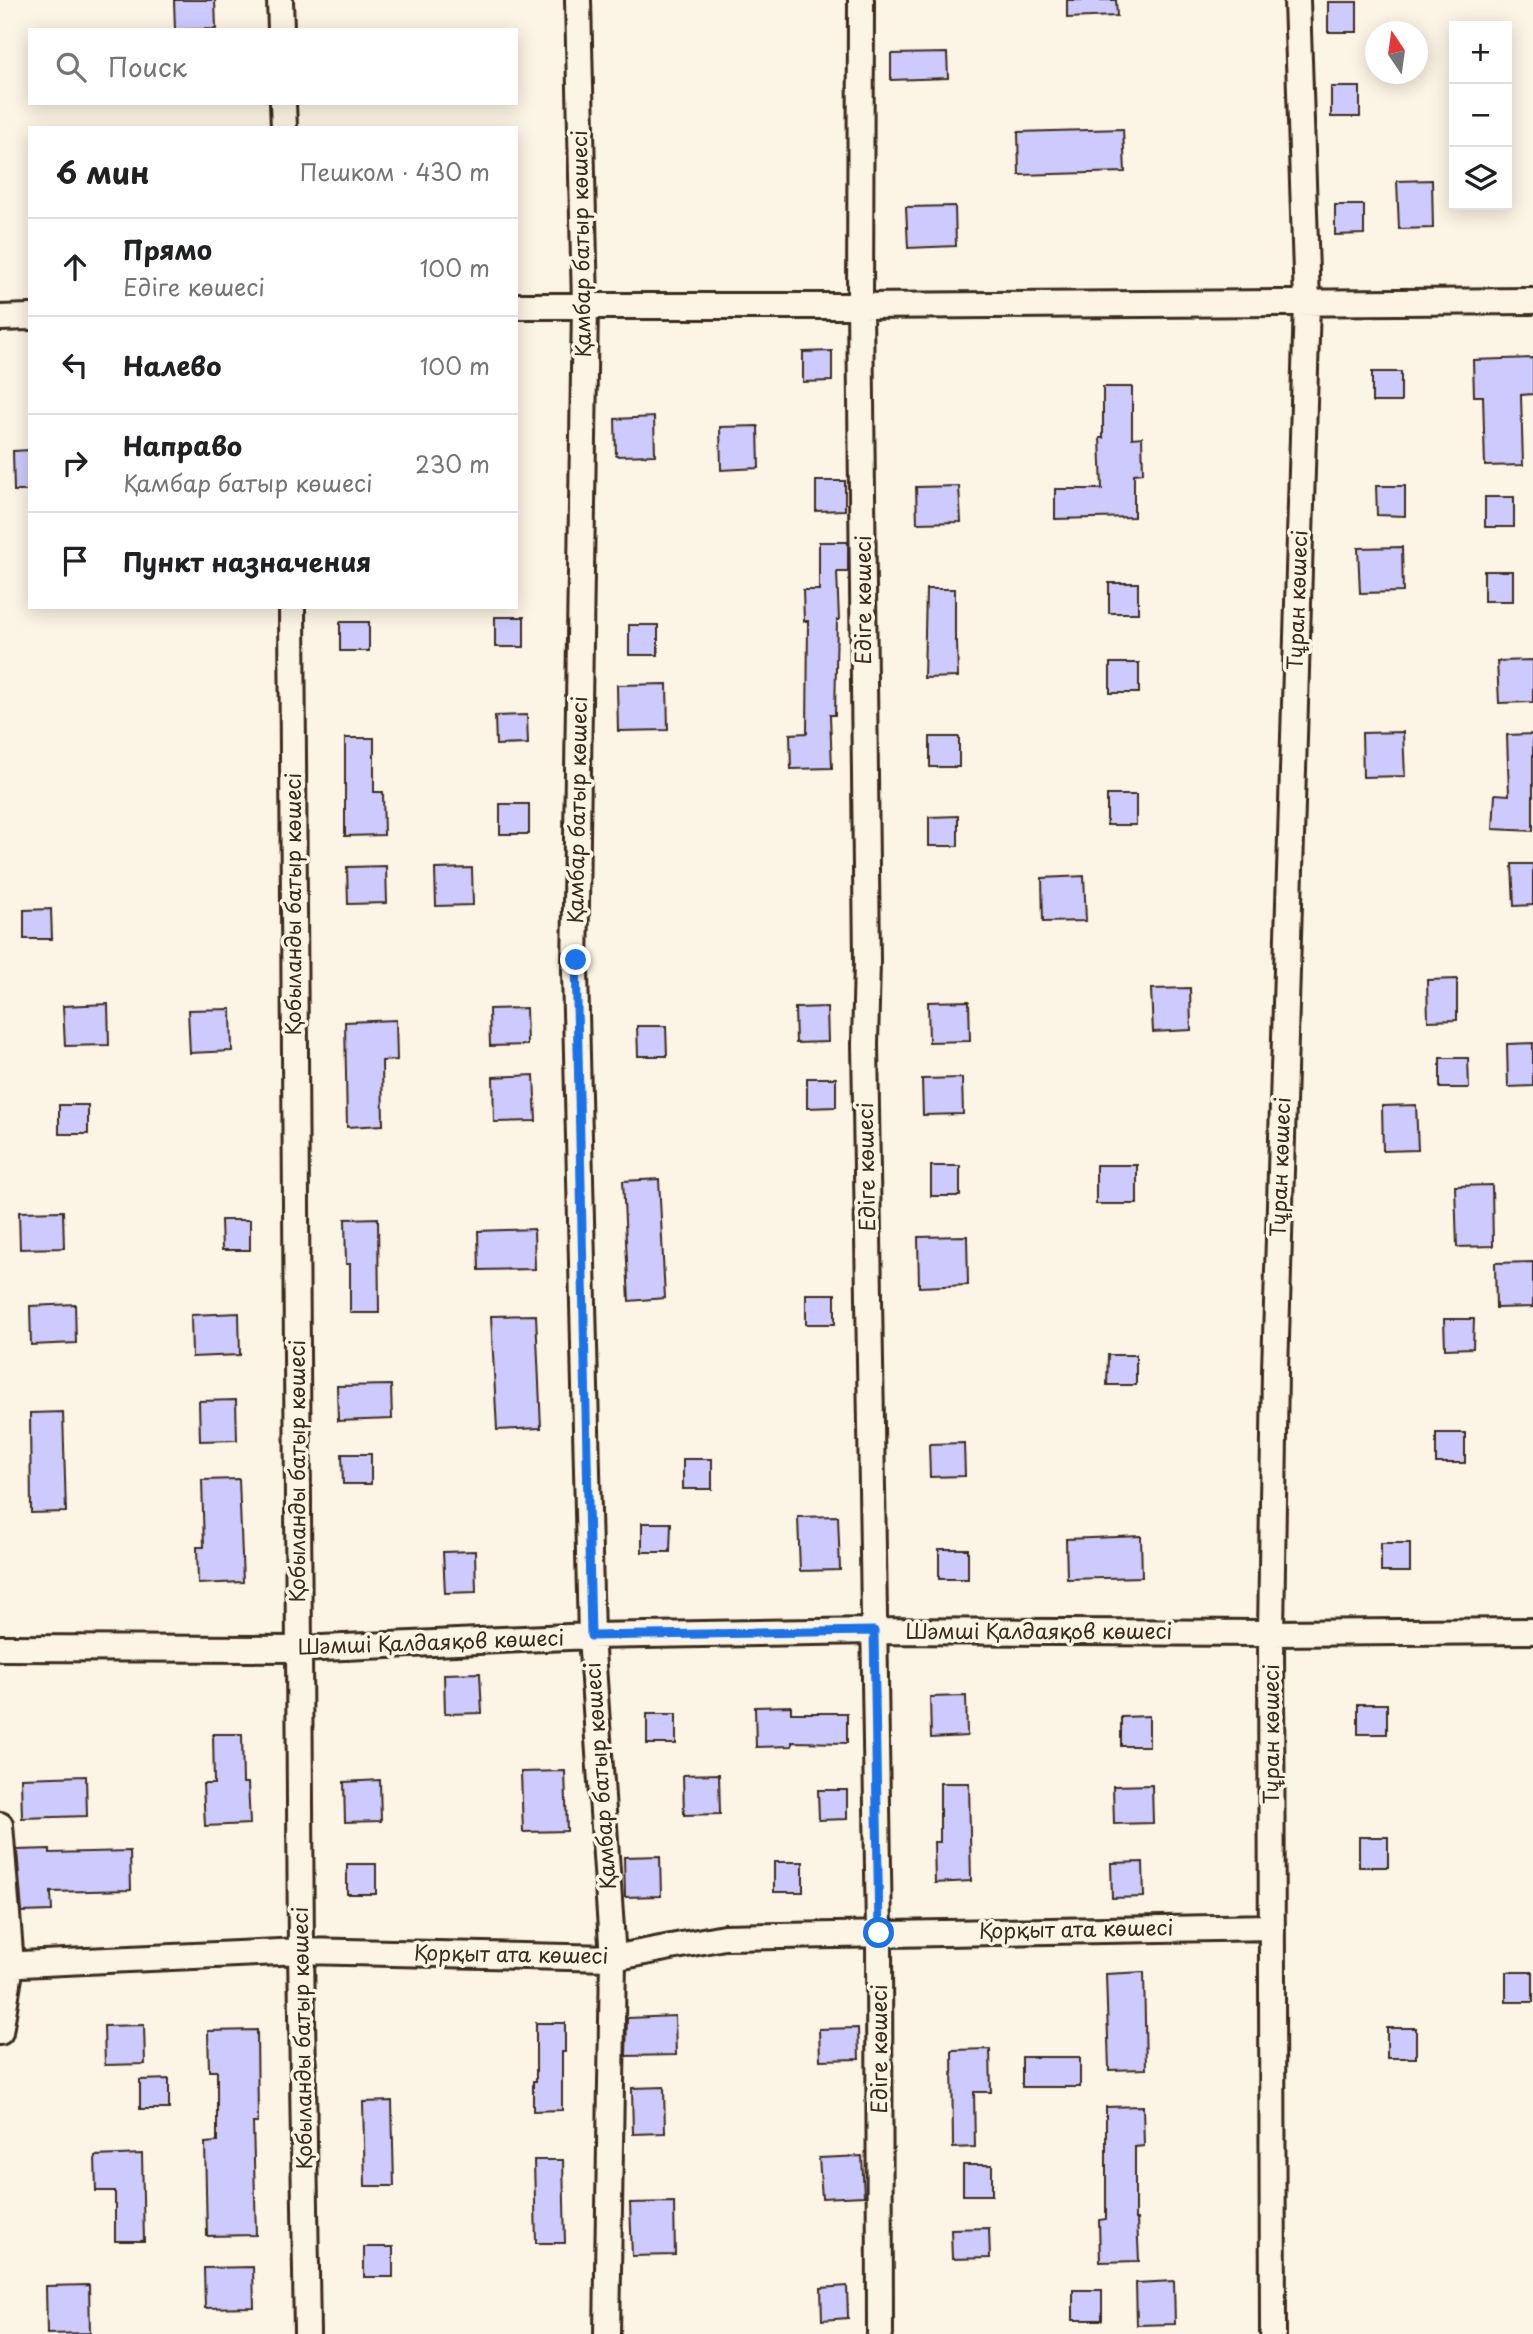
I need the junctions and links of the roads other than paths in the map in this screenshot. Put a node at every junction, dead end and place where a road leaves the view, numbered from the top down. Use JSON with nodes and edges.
{"nodes":[{"id":1,"x":280,"y":0,"type":"edge"},
{"id":2,"x":578,"y":0,"type":"edge"},
{"id":3,"x":862,"y":0,"type":"edge"},
{"id":4,"x":1297,"y":0,"type":"edge"},
{"id":5,"x":281,"y":28,"type":"edge"},
{"id":6,"x":283,"y":105,"type":"edge"},
{"id":7,"x":284,"y":126,"type":"edge"},
{"id":8,"x":1533,"y":301,"type":"edge"},
{"id":9,"x":1307,"y":303,"type":"junction"},
{"id":10,"x":585,"y":305,"type":"junction"},
{"id":11,"x":518,"y":306,"type":"edge"},
{"id":12,"x":860,"y":306,"type":"junction"},
{"id":13,"x":28,"y":317,"type":"edge"},
{"id":14,"x":0,"y":318,"type":"edge"},
{"id":15,"x":292,"y":609,"type":"edge"},
{"id":16,"x":874,"y":1631,"type":"junction"},
{"id":17,"x":1533,"y":1631,"type":"edge"},
{"id":18,"x":1271,"y":1633,"type":"junction"},
{"id":19,"x":591,"y":1636,"type":"junction"},
{"id":20,"x":0,"y":1648,"type":"edge"},
{"id":21,"x":299,"y":1649,"type":"junction"},
{"id":22,"x":0,"y":1825,"type":"edge"},
{"id":23,"x":1272,"y":1927,"type":"junction"},
{"id":24,"x":879,"y":1933,"type":"junction"},
{"id":25,"x":301,"y":1951,"type":"junction"},
{"id":26,"x":614,"y":1958,"type":"junction"},
{"id":27,"x":6,"y":1965,"type":"edge"},
{"id":28,"x":0,"y":2032,"type":"edge"},
{"id":29,"x":307,"y":2334,"type":"edge"},
{"id":30,"x":607,"y":2334,"type":"edge"},
{"id":31,"x":880,"y":2334,"type":"edge"},
{"id":32,"x":1273,"y":2334,"type":"edge"}],
"edges":[{"from":1,"to":5,"type":"street"},
{"from":2,"to":10,"type":"street","name":"Қамбар батыр көшесі"},
{"from":3,"to":12,"type":"street","name":"Едіге көшесі"},
{"from":4,"to":9,"type":"street","name":"Тұран көшесі"},
{"from":6,"to":7,"type":"street"},
{"from":8,"to":9,"type":"street"},
{"from":9,"to":12,"type":"street"},
{"from":9,"to":18,"type":"street","name":"Тұран көшесі"},
{"from":10,"to":11,"type":"street"},
{"from":10,"to":12,"type":"street"},
{"from":10,"to":19,"type":"street","name":"Қамбар батыр көшесі"},
{"from":12,"to":16,"type":"street","name":"Едіге көшесі"},
{"from":13,"to":14,"type":"street"},
{"from":15,"to":21,"type":"street","name":"Қобыланды батыр көшесі"},
{"from":16,"to":18,"type":"street","name":"Шәмші Қалдаяқов көшесі"},
{"from":16,"to":19,"type":"street","name":"Шәмші Қалдаяқов көшесі"},
{"from":16,"to":24,"type":"street","name":"Едіге көшесі"},
{"from":17,"to":18,"type":"street","name":"Шәмші Қалдаяқов көшесі"},
{"from":18,"to":23,"type":"street","name":"Тұран көшесі"},
{"from":19,"to":21,"type":"street","name":"Шәмші Қалдаяқов көшесі"},
{"from":19,"to":26,"type":"street","name":"Қамбар батыр көшесі"},
{"from":20,"to":21,"type":"street","name":"Шәмші Қалдаяқов көшесі"},
{"from":21,"to":25,"type":"street","name":"Қобыланды батыр көшесі"},
{"from":22,"to":27,"type":"street"},
{"from":23,"to":24,"type":"street","name":"Қорқыт ата көшесі"},
{"from":23,"to":32,"type":"street","name":"Тұран көшесі"},
{"from":24,"to":26,"type":"street","name":"Қорқыт ата көшесі"},
{"from":24,"to":31,"type":"street","name":"Едіге көшесі"},
{"from":25,"to":26,"type":"street","name":"Қорқыт ата көшесі"},
{"from":25,"to":27,"type":"street","name":"Қорқыт ата көшесі"},
{"from":25,"to":29,"type":"street","name":"Қобыланды батыр көшесі"},
{"from":26,"to":30,"type":"street","name":"Қамбар батыр көшесі"},
{"from":27,"to":28,"type":"street"}]}
